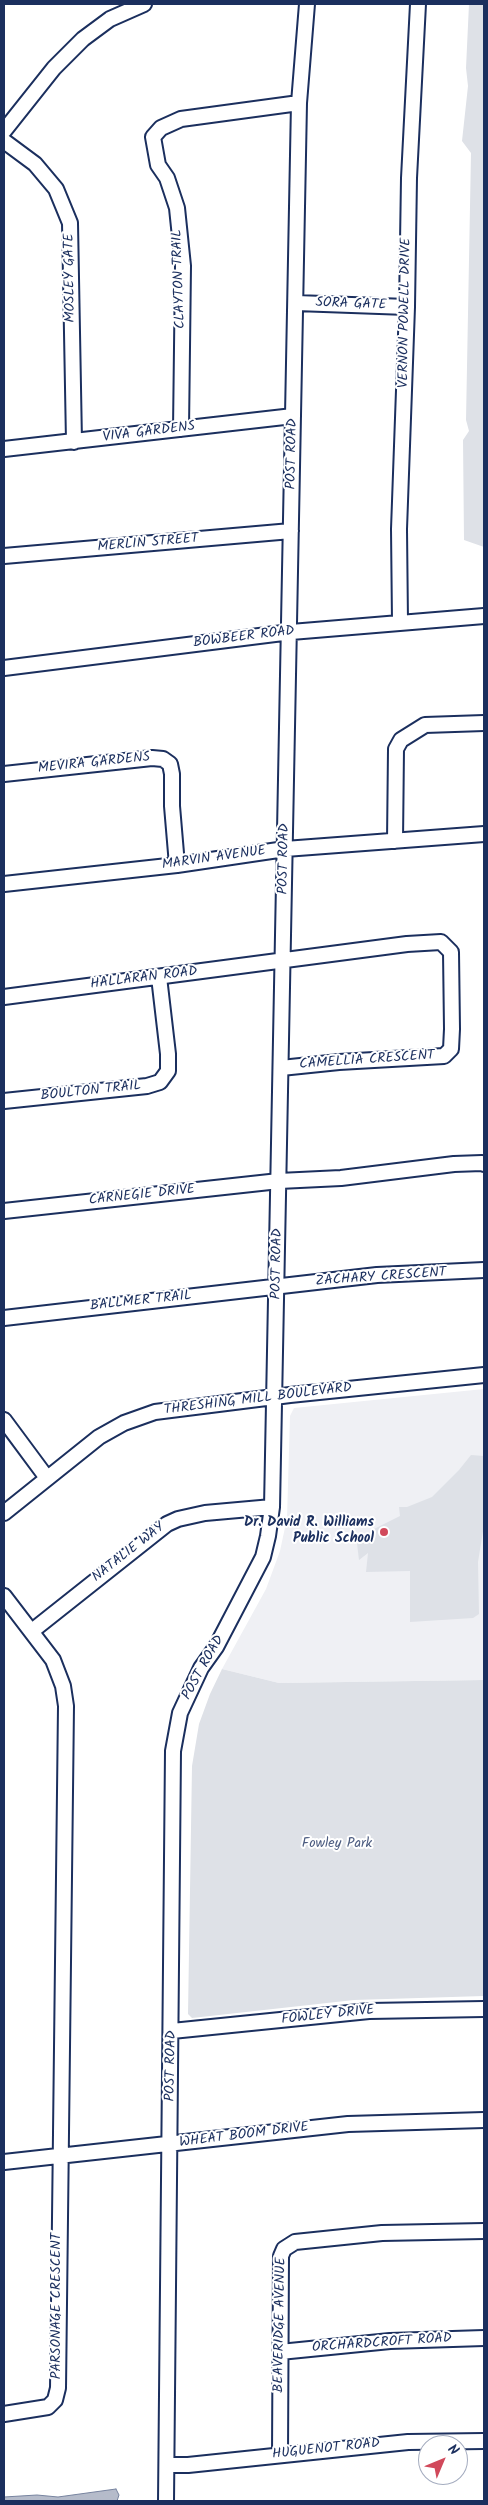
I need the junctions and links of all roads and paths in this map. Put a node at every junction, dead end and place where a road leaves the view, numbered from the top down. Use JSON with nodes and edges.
{"nodes":[{"id":1,"x":144,"y":4,"type":"edge"},
{"id":2,"x":307,"y":4,"type":"edge"},
{"id":3,"x":418,"y":4,"type":"edge"},
{"id":4,"x":299,"y":102,"type":"junction"},
{"id":5,"x":4,"y":131,"type":"edge"},
{"id":6,"x":4,"y":141,"type":"edge"},
{"id":7,"x":296,"y":302,"type":"junction"},
{"id":8,"x":407,"y":307,"type":"junction"},
{"id":9,"x":294,"y":416,"type":"junction"},
{"id":10,"x":181,"y":429,"type":"junction"},
{"id":11,"x":74,"y":442,"type":"junction"},
{"id":12,"x":4,"y":450,"type":"edge"},
{"id":13,"x":291,"y":531,"type":"junction"},
{"id":14,"x":4,"y":556,"type":"edge"},
{"id":15,"x":484,"y":616,"type":"edge"},
{"id":16,"x":400,"y":622,"type":"junction"},
{"id":17,"x":291,"y":632,"type":"junction"},
{"id":18,"x":4,"y":668,"type":"edge"},
{"id":19,"x":484,"y":723,"type":"edge"},
{"id":20,"x":4,"y":774,"type":"edge"},
{"id":21,"x":484,"y":834,"type":"edge"},
{"id":22,"x":395,"y":841,"type":"junction"},
{"id":23,"x":286,"y":849,"type":"junction"},
{"id":24,"x":177,"y":865,"type":"junction"},
{"id":25,"x":4,"y":884,"type":"edge"},
{"id":26,"x":283,"y":961,"type":"junction"},
{"id":27,"x":159,"y":977,"type":"junction"},
{"id":28,"x":4,"y":997,"type":"edge"},
{"id":29,"x":281,"y":1068,"type":"junction"},
{"id":30,"x":4,"y":1101,"type":"edge"},
{"id":31,"x":484,"y":1164,"type":"edge"},
{"id":32,"x":279,"y":1181,"type":"junction"},
{"id":33,"x":4,"y":1211,"type":"edge"},
{"id":34,"x":484,"y":1270,"type":"edge"},
{"id":35,"x":278,"y":1287,"type":"junction"},
{"id":36,"x":4,"y":1318,"type":"edge"},
{"id":37,"x":484,"y":1375,"type":"edge"},
{"id":38,"x":276,"y":1397,"type":"junction"},
{"id":39,"x":4,"y":1420,"type":"edge"},
{"id":40,"x":47,"y":1478,"type":"junction"},
{"id":41,"x":272,"y":1507,"type":"junction"},
{"id":42,"x":4,"y":1513,"type":"edge"},
{"id":43,"x":4,"y":1596,"type":"edge"},
{"id":44,"x":32,"y":1631,"type":"junction"},
{"id":45,"x":484,"y":2009,"type":"edge"},
{"id":46,"x":172,"y":2031,"type":"junction"},
{"id":47,"x":484,"y":2120,"type":"edge"},
{"id":48,"x":171,"y":2144,"type":"junction"},
{"id":49,"x":59,"y":2156,"type":"junction"},
{"id":50,"x":4,"y":2162,"type":"edge"},
{"id":51,"x":484,"y":2231,"type":"edge"},
{"id":52,"x":484,"y":2338,"type":"edge"},
{"id":53,"x":280,"y":2352,"type":"junction"},
{"id":54,"x":4,"y":2414,"type":"edge"},
{"id":55,"x":484,"y":2441,"type":"edge"},
{"id":56,"x":280,"y":2455,"type":"junction"},
{"id":57,"x":168,"y":2464,"type":"junction"},
{"id":58,"x":166,"y":2501,"type":"edge"}],
"edges":[{"from":1,"to":5,"type":"street"},
{"from":2,"to":4,"type":"street","name":"POST ROAD"},
{"from":3,"to":8,"type":"street","name":"VERNON POWELL DRIVE"},
{"from":4,"to":7,"type":"street","name":"POST ROAD"},
{"from":4,"to":10,"type":"street","name":"CLAYTON TRAIL"},
{"from":6,"to":11,"type":"street","name":"MOSLEY GATE"},
{"from":7,"to":8,"type":"street","name":"SORA GATE"},
{"from":7,"to":9,"type":"street","name":"POST ROAD"},
{"from":8,"to":16,"type":"street","name":"VERNON POWELL DRIVE"},
{"from":9,"to":10,"type":"street","name":"VIVA GARDENS"},
{"from":9,"to":13,"type":"street","name":"POST ROAD"},
{"from":10,"to":11,"type":"street","name":"VIVA GARDENS"},
{"from":11,"to":12,"type":"street","name":"VIVA GARDENS"},
{"from":13,"to":14,"type":"street","name":"MERLIN STREET"},
{"from":13,"to":17,"type":"street","name":"POST ROAD"},
{"from":15,"to":16,"type":"street","name":"BOWBEER ROAD"},
{"from":16,"to":17,"type":"street","name":"BOWBEER ROAD"},
{"from":17,"to":18,"type":"street","name":"BOWBEER ROAD"},
{"from":17,"to":23,"type":"street","name":"POST ROAD"},
{"from":19,"to":22,"type":"street"},
{"from":20,"to":24,"type":"street","name":"MEVIRA GARDENS"},
{"from":21,"to":22,"type":"street","name":"MARVIN AVENUE"},
{"from":22,"to":23,"type":"street","name":"MARVIN AVENUE"},
{"from":23,"to":24,"type":"street","name":"MARVIN AVENUE"},
{"from":23,"to":26,"type":"street","name":"POST ROAD"},
{"from":24,"to":25,"type":"street","name":"MARVIN AVENUE"},
{"from":26,"to":27,"type":"street","name":"HALLARAN ROAD"},
{"from":26,"to":29,"type":"street","name":"POST ROAD"},
{"from":26,"to":29,"type":"street","name":"CAMELLIA CRESCENT"},
{"from":27,"to":28,"type":"street","name":"HALLARAN ROAD"},
{"from":27,"to":30,"type":"street","name":"BOULTON TRAIL"},
{"from":29,"to":32,"type":"street","name":"POST ROAD"},
{"from":31,"to":32,"type":"street"},
{"from":32,"to":33,"type":"street","name":"CARNEGIE DRIVE"},
{"from":32,"to":35,"type":"street","name":"POST ROAD"},
{"from":34,"to":35,"type":"street","name":"ZACHARY CRESCENT"},
{"from":35,"to":36,"type":"street","name":"BALLMER TRAIL"},
{"from":35,"to":38,"type":"street","name":"POST ROAD"},
{"from":37,"to":38,"type":"street","name":"THRESHING MILL BOULEVARD"},
{"from":38,"to":40,"type":"street","name":"THRESHING MILL BOULEVARD"},
{"from":38,"to":41,"type":"street","name":"POST ROAD"},
{"from":39,"to":40,"type":"street"},
{"from":40,"to":42,"type":"street","name":"THRESHING MILL BOULEVARD"},
{"from":41,"to":44,"type":"street","name":"NATALIE WAY"},
{"from":41,"to":46,"type":"street","name":"POST ROAD"},
{"from":43,"to":44,"type":"street","name":"PARSONAGE CRESCENT"},
{"from":44,"to":49,"type":"street","name":"PARSONAGE CRESCENT"},
{"from":45,"to":46,"type":"street","name":"FOWLEY DRIVE"},
{"from":46,"to":48,"type":"street","name":"POST ROAD"},
{"from":47,"to":48,"type":"street","name":"WHEAT BOOM DRIVE"},
{"from":48,"to":49,"type":"street","name":"WHEAT BOOM DRIVE"},
{"from":48,"to":57,"type":"street","name":"POST ROAD"},
{"from":49,"to":50,"type":"street","name":"WHEAT BOOM DRIVE"},
{"from":49,"to":54,"type":"street","name":"PARSONAGE CRESCENT"},
{"from":51,"to":53,"type":"street","name":"BEAVERIDGE AVENUE"},
{"from":52,"to":53,"type":"street","name":"ORCHARDCROFT ROAD"},
{"from":53,"to":56,"type":"street","name":"BEAVERIDGE AVENUE"},
{"from":55,"to":56,"type":"street","name":"HUGUENOT ROAD"},
{"from":56,"to":57,"type":"street","name":"HUGUENOT ROAD"},
{"from":57,"to":58,"type":"street","name":"POST ROAD"}]}
